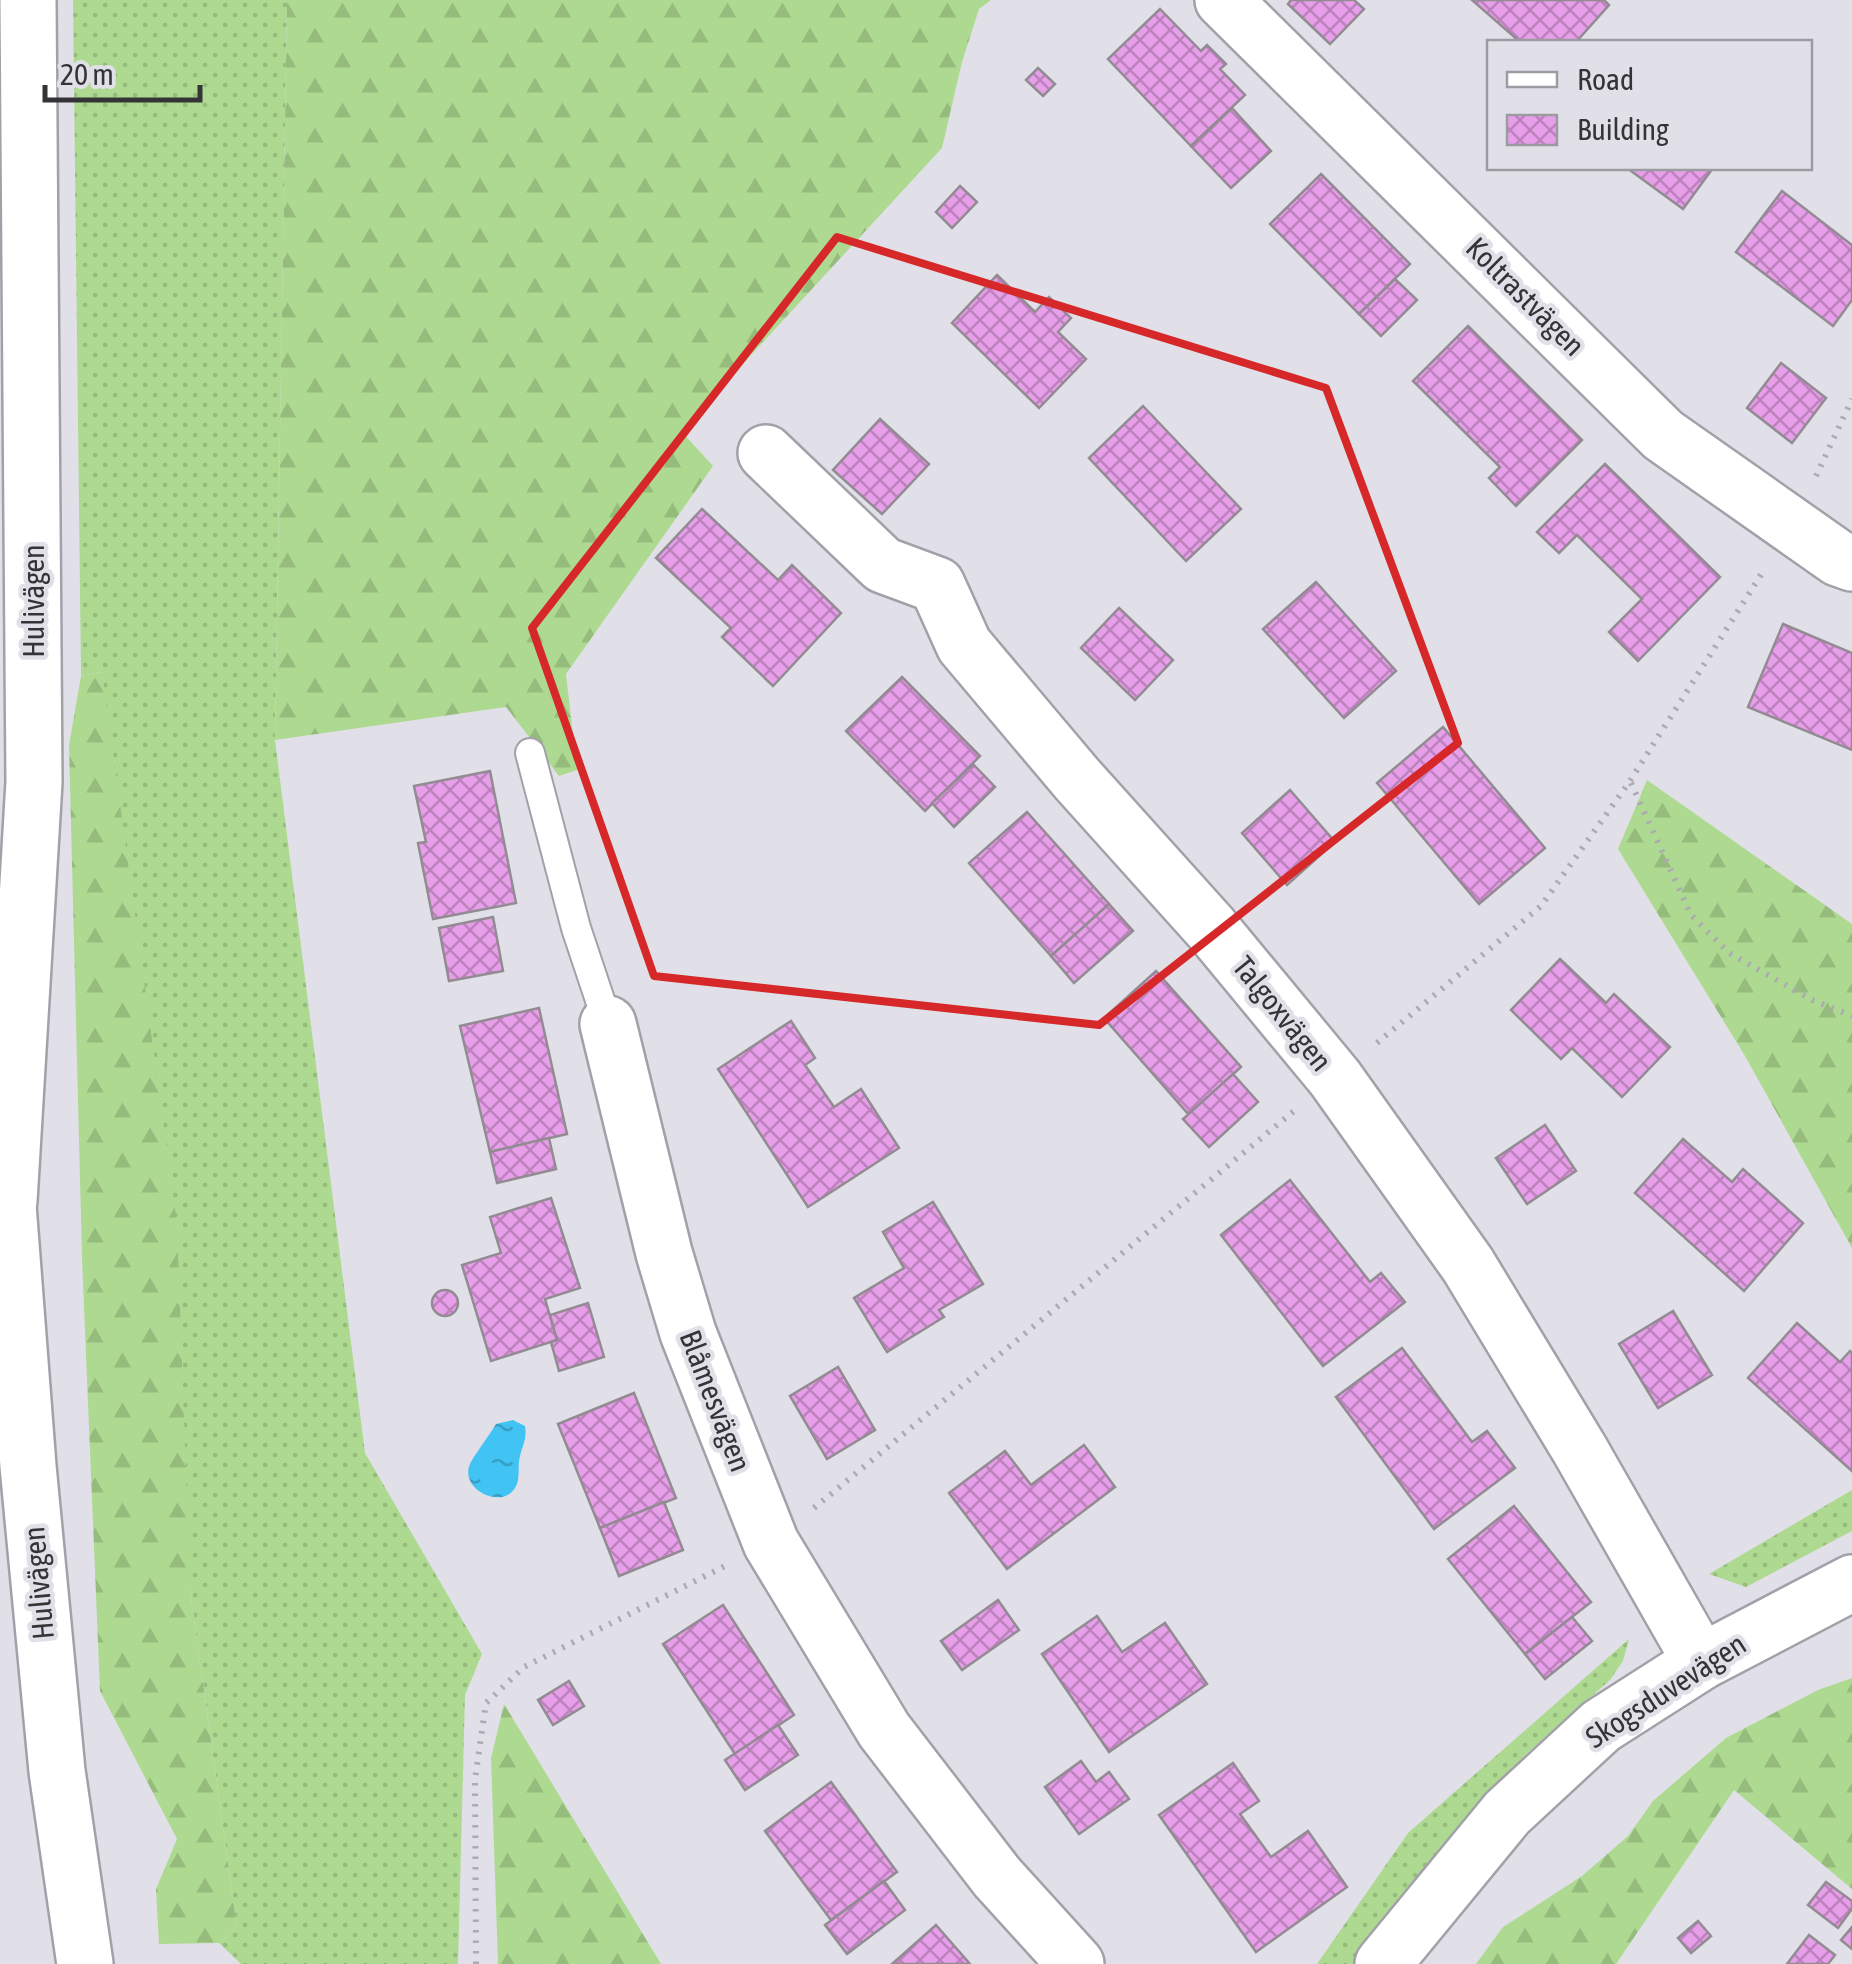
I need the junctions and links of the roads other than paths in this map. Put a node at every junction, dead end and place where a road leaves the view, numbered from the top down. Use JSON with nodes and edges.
{"nodes":[{"id":1,"x":28,"y":0,"type":"edge"},
{"id":2,"x":1223,"y":0,"type":"edge"},
{"id":3,"x":766,"y":453,"type":"dead end"},
{"id":4,"x":1852,"y":563,"type":"edge"},
{"id":5,"x":530,"y":753,"type":"dead end"},
{"id":6,"x":608,"y":1024,"type":"joint"},
{"id":7,"x":0,"y":1114,"type":"edge"},
{"id":8,"x":8,"y":1201,"type":"junction"},
{"id":9,"x":1852,"y":1583,"type":"edge"},
{"id":10,"x":1701,"y":1662,"type":"junction"},
{"id":11,"x":85,"y":1964,"type":"edge"},
{"id":12,"x":1076,"y":1964,"type":"edge"},
{"id":13,"x":1383,"y":1964,"type":"edge"}],
"edges":[{"from":1,"to":8,"type":"street","name":"Hulivägen"},
{"from":2,"to":4,"type":"street","name":"Koltrastvägen"},
{"from":3,"to":10,"type":"street","name":"Talgoxvägen"},
{"from":5,"to":6,"type":"lane","name":"Blåmesvägen"},
{"from":6,"to":12,"type":"street","name":"Blåmesvägen"},
{"from":7,"to":8,"type":"street","name":"Hulivägen"},
{"from":8,"to":11,"type":"street","name":"Hulivägen"},
{"from":9,"to":10,"type":"street","name":"Skogsduvevägen"},
{"from":10,"to":13,"type":"street","name":"Skogsduvevägen"}]}
